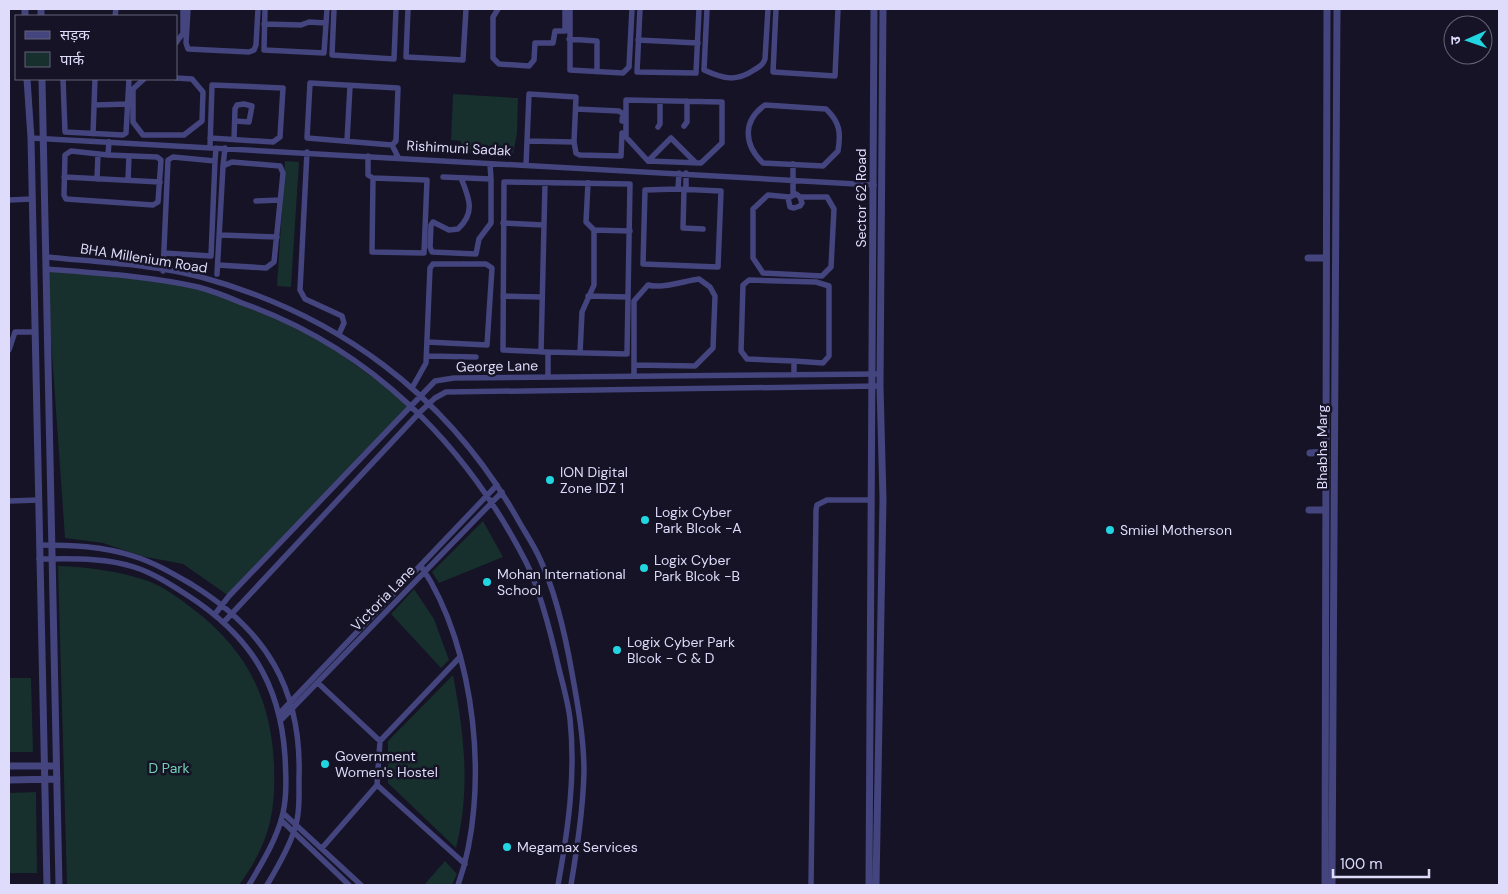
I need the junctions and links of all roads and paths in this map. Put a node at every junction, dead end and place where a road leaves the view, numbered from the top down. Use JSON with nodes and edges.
{"nodes":[{"id":1,"x":183,"y":9,"type":"edge"},
{"id":2,"x":188,"y":9,"type":"edge"},
{"id":3,"x":258,"y":9,"type":"edge"},
{"id":4,"x":265,"y":9,"type":"edge"},
{"id":5,"x":327,"y":9,"type":"edge"},
{"id":6,"x":334,"y":9,"type":"edge"},
{"id":7,"x":396,"y":9,"type":"edge"},
{"id":8,"x":408,"y":9,"type":"edge"},
{"id":9,"x":466,"y":9,"type":"edge"},
{"id":10,"x":498,"y":9,"type":"edge"},
{"id":11,"x":565,"y":9,"type":"edge"},
{"id":12,"x":570,"y":9,"type":"edge"},
{"id":13,"x":632,"y":9,"type":"edge"},
{"id":14,"x":640,"y":9,"type":"edge"},
{"id":15,"x":698,"y":9,"type":"edge"},
{"id":16,"x":707,"y":9,"type":"edge"},
{"id":17,"x":768,"y":9,"type":"edge"},
{"id":18,"x":776,"y":9,"type":"edge"},
{"id":19,"x":838,"y":9,"type":"edge"},
{"id":20,"x":874,"y":9,"type":"edge"},
{"id":21,"x":883,"y":9,"type":"edge"},
{"id":22,"x":1327,"y":11,"type":"edge"},
{"id":23,"x":1337,"y":11,"type":"edge"},
{"id":24,"x":326,"y":23,"type":"junction"},
{"id":25,"x":264,"y":24,"type":"junction"},
{"id":26,"x":569,"y":39,"type":"junction"},
{"id":27,"x":638,"y":40,"type":"junction"},
{"id":28,"x":178,"y":41,"type":"edge"},
{"id":29,"x":698,"y":42,"type":"junction"},
{"id":30,"x":597,"y":72,"type":"junction"},
{"id":31,"x":178,"y":78,"type":"edge"},
{"id":32,"x":27,"y":80,"type":"edge"},
{"id":33,"x":42,"y":80,"type":"edge"},
{"id":34,"x":63,"y":80,"type":"edge"},
{"id":35,"x":95,"y":80,"type":"edge"},
{"id":36,"x":129,"y":80,"type":"edge"},
{"id":37,"x":143,"y":80,"type":"edge"},
{"id":38,"x":350,"y":86,"type":"junction"},
{"id":39,"x":660,"y":100,"type":"junction"},
{"id":40,"x":687,"y":101,"type":"junction"},
{"id":41,"x":128,"y":104,"type":"junction"},
{"id":42,"x":874,"y":104,"type":"junction"},
{"id":43,"x":882,"y":104,"type":"junction"},
{"id":44,"x":94,"y":105,"type":"junction"},
{"id":45,"x":576,"y":109,"type":"junction"},
{"id":46,"x":235,"y":121,"type":"dead end"},
{"id":47,"x":684,"y":126,"type":"dead end"},
{"id":48,"x":658,"y":127,"type":"dead end"},
{"id":49,"x":93,"y":134,"type":"junction"},
{"id":50,"x":157,"y":135,"type":"junction"},
{"id":51,"x":167,"y":135,"type":"junction"},
{"id":52,"x":31,"y":138,"type":"junction"},
{"id":53,"x":210,"y":138,"type":"junction"},
{"id":54,"x":43,"y":139,"type":"junction"},
{"id":55,"x":234,"y":139,"type":"junction"},
{"id":56,"x":347,"y":141,"type":"junction"},
{"id":57,"x":527,"y":141,"type":"junction"},
{"id":58,"x":109,"y":142,"type":"junction"},
{"id":59,"x":574,"y":142,"type":"junction"},
{"id":60,"x":156,"y":144,"type":"junction"},
{"id":61,"x":167,"y":145,"type":"junction"},
{"id":62,"x":392,"y":145,"type":"junction"},
{"id":63,"x":213,"y":148,"type":"junction"},
{"id":64,"x":225,"y":148,"type":"junction"},
{"id":65,"x":307,"y":152,"type":"junction"},
{"id":66,"x":98,"y":154,"type":"junction"},
{"id":67,"x":108,"y":155,"type":"junction"},
{"id":68,"x":129,"y":156,"type":"junction"},
{"id":69,"x":368,"y":156,"type":"junction"},
{"id":70,"x":398,"y":157,"type":"junction"},
{"id":71,"x":648,"y":160,"type":"junction"},
{"id":72,"x":215,"y":162,"type":"junction"},
{"id":73,"x":673,"y":162,"type":"junction"},
{"id":74,"x":696,"y":163,"type":"junction"},
{"id":75,"x":490,"y":164,"type":"junction"},
{"id":76,"x":526,"y":164,"type":"junction"},
{"id":77,"x":793,"y":164,"type":"junction"},
{"id":78,"x":223,"y":166,"type":"junction"},
{"id":79,"x":676,"y":173,"type":"junction"},
{"id":80,"x":686,"y":173,"type":"junction"},
{"id":81,"x":64,"y":177,"type":"junction"},
{"id":82,"x":443,"y":177,"type":"dead end"},
{"id":83,"x":373,"y":178,"type":"junction"},
{"id":84,"x":461,"y":178,"type":"junction"},
{"id":85,"x":97,"y":179,"type":"junction"},
{"id":86,"x":491,"y":179,"type":"junction"},
{"id":87,"x":128,"y":180,"type":"junction"},
{"id":88,"x":793,"y":180,"type":"junction"},
{"id":89,"x":160,"y":182,"type":"junction"},
{"id":90,"x":545,"y":183,"type":"junction"},
{"id":91,"x":588,"y":183,"type":"junction"},
{"id":92,"x":874,"y":185,"type":"junction"},
{"id":93,"x":683,"y":190,"type":"junction"},
{"id":94,"x":794,"y":196,"type":"junction"},
{"id":95,"x":32,"y":199,"type":"junction"},
{"id":96,"x":9,"y":200,"type":"edge"},
{"id":97,"x":280,"y":200,"type":"junction"},
{"id":98,"x":256,"y":201,"type":"dead end"},
{"id":99,"x":503,"y":223,"type":"junction"},
{"id":100,"x":543,"y":225,"type":"junction"},
{"id":101,"x":702,"y":229,"type":"dead end"},
{"id":102,"x":594,"y":230,"type":"junction"},
{"id":103,"x":630,"y":231,"type":"junction"},
{"id":104,"x":220,"y":235,"type":"junction"},
{"id":105,"x":277,"y":237,"type":"junction"},
{"id":106,"x":164,"y":253,"type":"junction"},
{"id":107,"x":46,"y":256,"type":"junction"},
{"id":108,"x":1308,"y":258,"type":"dead end"},
{"id":109,"x":1326,"y":258,"type":"junction"},
{"id":110,"x":218,"y":265,"type":"junction"},
{"id":111,"x":46,"y":269,"type":"junction"},
{"id":112,"x":163,"y":271,"type":"junction"},
{"id":113,"x":217,"y":274,"type":"dead end"},
{"id":114,"x":503,"y":296,"type":"junction"},
{"id":115,"x":588,"y":296,"type":"junction"},
{"id":116,"x":542,"y":297,"type":"junction"},
{"id":117,"x":628,"y":297,"type":"junction"},
{"id":118,"x":12,"y":332,"type":"edge"},
{"id":119,"x":35,"y":332,"type":"junction"},
{"id":120,"x":339,"y":334,"type":"junction"},
{"id":121,"x":427,"y":342,"type":"junction"},
{"id":122,"x":9,"y":350,"type":"edge"},
{"id":123,"x":541,"y":352,"type":"junction"},
{"id":124,"x":548,"y":352,"type":"junction"},
{"id":125,"x":580,"y":353,"type":"junction"},
{"id":126,"x":427,"y":356,"type":"junction"},
{"id":127,"x":476,"y":357,"type":"dead end"},
{"id":128,"x":794,"y":361,"type":"junction"},
{"id":129,"x":634,"y":365,"type":"junction"},
{"id":130,"x":876,"y":374,"type":"junction"},
{"id":131,"x":794,"y":375,"type":"junction"},
{"id":132,"x":634,"y":376,"type":"junction"},
{"id":133,"x":548,"y":377,"type":"junction"},
{"id":134,"x":876,"y":387,"type":"junction"},
{"id":135,"x":412,"y":388,"type":"junction"},
{"id":136,"x":420,"y":395,"type":"junction"},
{"id":137,"x":430,"y":402,"type":"junction"},
{"id":138,"x":411,"y":405,"type":"junction"},
{"id":139,"x":420,"y":412,"type":"junction"},
{"id":140,"x":1326,"y":452,"type":"junction"},
{"id":141,"x":1310,"y":453,"type":"dead end"},
{"id":142,"x":498,"y":485,"type":"junction"},
{"id":143,"x":502,"y":492,"type":"junction"},
{"id":144,"x":487,"y":496,"type":"junction"},
{"id":145,"x":39,"y":500,"type":"junction"},
{"id":146,"x":871,"y":500,"type":"junction"},
{"id":147,"x":9,"y":501,"type":"edge"},
{"id":148,"x":492,"y":502,"type":"junction"},
{"id":149,"x":1309,"y":510,"type":"dead end"},
{"id":150,"x":1326,"y":510,"type":"junction"},
{"id":151,"x":39,"y":545,"type":"junction"},
{"id":152,"x":52,"y":545,"type":"junction"},
{"id":153,"x":39,"y":559,"type":"junction"},
{"id":154,"x":52,"y":559,"type":"junction"},
{"id":155,"x":421,"y":566,"type":"junction"},
{"id":156,"x":425,"y":572,"type":"junction"},
{"id":157,"x":222,"y":606,"type":"junction"},
{"id":158,"x":231,"y":612,"type":"junction"},
{"id":159,"x":215,"y":614,"type":"junction"},
{"id":160,"x":224,"y":622,"type":"junction"},
{"id":161,"x":460,"y":657,"type":"junction"},
{"id":162,"x":318,"y":683,"type":"junction"},
{"id":163,"x":291,"y":706,"type":"junction"},
{"id":164,"x":280,"y":717,"type":"junction"},
{"id":165,"x":380,"y":741,"type":"junction"},
{"id":166,"x":9,"y":766,"type":"edge"},
{"id":167,"x":44,"y":766,"type":"junction"},
{"id":168,"x":56,"y":766,"type":"junction"},
{"id":169,"x":286,"y":768,"type":"junction"},
{"id":170,"x":300,"y":768,"type":"junction"},
{"id":171,"x":44,"y":779,"type":"junction"},
{"id":172,"x":57,"y":779,"type":"junction"},
{"id":173,"x":9,"y":780,"type":"edge"},
{"id":174,"x":377,"y":785,"type":"junction"},
{"id":175,"x":283,"y":813,"type":"junction"},
{"id":176,"x":281,"y":820,"type":"junction"},
{"id":177,"x":296,"y":824,"type":"junction"},
{"id":178,"x":294,"y":833,"type":"junction"},
{"id":179,"x":322,"y":848,"type":"junction"},
{"id":180,"x":465,"y":864,"type":"junction"},
{"id":181,"x":47,"y":885,"type":"edge"},
{"id":182,"x":59,"y":885,"type":"edge"},
{"id":183,"x":249,"y":885,"type":"edge"},
{"id":184,"x":267,"y":885,"type":"edge"},
{"id":185,"x":349,"y":885,"type":"edge"},
{"id":186,"x":361,"y":885,"type":"edge"},
{"id":187,"x":458,"y":885,"type":"edge"},
{"id":188,"x":558,"y":885,"type":"edge"},
{"id":189,"x":571,"y":885,"type":"edge"},
{"id":190,"x":811,"y":885,"type":"edge"},
{"id":191,"x":869,"y":885,"type":"edge"},
{"id":192,"x":876,"y":885,"type":"edge"},
{"id":193,"x":1325,"y":885,"type":"edge"},
{"id":194,"x":1332,"y":885,"type":"edge"}],
"edges":[{"from":1,"to":28,"type":"street"},
{"from":2,"to":3,"type":"street"},
{"from":4,"to":25,"type":"street"},
{"from":5,"to":24,"type":"street"},
{"from":6,"to":7,"type":"street"},
{"from":8,"to":9,"type":"street"},
{"from":10,"to":11,"type":"street"},
{"from":12,"to":26,"type":"street"},
{"from":13,"to":30,"type":"street"},
{"from":14,"to":27,"type":"street"},
{"from":15,"to":29,"type":"street"},
{"from":16,"to":17,"type":"street"},
{"from":18,"to":19,"type":"street"},
{"from":20,"to":42,"type":"street","name":"Sector 62 Road"},
{"from":21,"to":43,"type":"street","name":"Sector 62 Road"},
{"from":22,"to":23,"type":"street"},
{"from":22,"to":109,"type":"street","name":"Bhabha Marg"},
{"from":23,"to":194,"type":"street","name":"Bhabha Marg"},
{"from":24,"to":25,"type":"street"},
{"from":24,"to":25,"type":"street"},
{"from":26,"to":30,"type":"street"},
{"from":26,"to":30,"type":"street"},
{"from":27,"to":29,"type":"street"},
{"from":27,"to":29,"type":"street"},
{"from":31,"to":51,"type":"street"},
{"from":32,"to":52,"type":"street"},
{"from":33,"to":54,"type":"street"},
{"from":34,"to":49,"type":"street"},
{"from":35,"to":44,"type":"street"},
{"from":36,"to":41,"type":"street"},
{"from":37,"to":50,"type":"street"},
{"from":38,"to":56,"type":"street"},
{"from":38,"to":56,"type":"street"},
{"from":38,"to":62,"type":"street"},
{"from":39,"to":40,"type":"street"},
{"from":39,"to":48,"type":"street"},
{"from":39,"to":71,"type":"street"},
{"from":40,"to":47,"type":"street"},
{"from":40,"to":74,"type":"street"},
{"from":41,"to":44,"type":"street"},
{"from":41,"to":49,"type":"street"},
{"from":42,"to":43,"type":"street"},
{"from":42,"to":92,"type":"street","name":"Sector 62 Road"},
{"from":43,"to":130,"type":"street","name":"Sector 62 Road"},
{"from":44,"to":49,"type":"street"},
{"from":45,"to":57,"type":"street"},
{"from":45,"to":59,"type":"street"},
{"from":45,"to":59,"type":"street"},
{"from":46,"to":55,"type":"street"},
{"from":50,"to":51,"type":"street"},
{"from":50,"to":60,"type":"street"},
{"from":51,"to":61,"type":"street"},
{"from":52,"to":54,"type":"street","name":"Rishimuni Sadak"},
{"from":52,"to":95,"type":"street"},
{"from":53,"to":55,"type":"street"},
{"from":53,"to":55,"type":"street"},
{"from":53,"to":63,"type":"street"},
{"from":54,"to":58,"type":"street","name":"Rishimuni Sadak"},
{"from":54,"to":107,"type":"street"},
{"from":56,"to":62,"type":"street"},
{"from":57,"to":59,"type":"street"},
{"from":57,"to":76,"type":"street"},
{"from":58,"to":60,"type":"street","name":"Rishimuni Sadak"},
{"from":58,"to":67,"type":"street"},
{"from":60,"to":61,"type":"street","name":"Rishimuni Sadak"},
{"from":61,"to":63,"type":"street","name":"Rishimuni Sadak"},
{"from":62,"to":70,"type":"street"},
{"from":63,"to":64,"type":"street","name":"Rishimuni Sadak"},
{"from":63,"to":72,"type":"street"},
{"from":64,"to":65,"type":"street","name":"Rishimuni Sadak"},
{"from":64,"to":78,"type":"street"},
{"from":65,"to":69,"type":"street","name":"Rishimuni Sadak"},
{"from":65,"to":120,"type":"street"},
{"from":66,"to":67,"type":"street"},
{"from":66,"to":81,"type":"street"},
{"from":66,"to":85,"type":"street"},
{"from":67,"to":68,"type":"street"},
{"from":68,"to":87,"type":"street"},
{"from":68,"to":89,"type":"street"},
{"from":69,"to":70,"type":"street","name":"Rishimuni Sadak"},
{"from":69,"to":83,"type":"street"},
{"from":70,"to":75,"type":"street","name":"Rishimuni Sadak"},
{"from":71,"to":73,"type":"street"},
{"from":71,"to":74,"type":"street"},
{"from":72,"to":106,"type":"street"},
{"from":72,"to":106,"type":"street"},
{"from":73,"to":74,"type":"street"},
{"from":73,"to":79,"type":"street"},
{"from":75,"to":76,"type":"street","name":"Rishimuni Sadak"},
{"from":75,"to":86,"type":"street"},
{"from":76,"to":79,"type":"street","name":"Rishimuni Sadak"},
{"from":77,"to":77,"type":"street"},
{"from":77,"to":88,"type":"street"},
{"from":78,"to":97,"type":"street"},
{"from":78,"to":104,"type":"street"},
{"from":79,"to":80,"type":"street","name":"Rishimuni Sadak"},
{"from":79,"to":93,"type":"street"},
{"from":80,"to":88,"type":"street","name":"Rishimuni Sadak"},
{"from":80,"to":93,"type":"street"},
{"from":81,"to":85,"type":"street"},
{"from":81,"to":89,"type":"street"},
{"from":82,"to":84,"type":"street"},
{"from":83,"to":83,"type":"street"},
{"from":84,"to":86,"type":"street"},
{"from":84,"to":86,"type":"street"},
{"from":85,"to":87,"type":"street"},
{"from":87,"to":89,"type":"street"},
{"from":88,"to":92,"type":"street","name":"Rishimuni Sadak"},
{"from":88,"to":94,"type":"street"},
{"from":90,"to":91,"type":"street"},
{"from":90,"to":99,"type":"street"},
{"from":90,"to":100,"type":"street"},
{"from":91,"to":102,"type":"street"},
{"from":91,"to":103,"type":"street"},
{"from":92,"to":130,"type":"street","name":"Sector 62 Road"},
{"from":93,"to":93,"type":"street"},
{"from":93,"to":101,"type":"street"},
{"from":94,"to":94,"type":"street"},
{"from":95,"to":96,"type":"street"},
{"from":95,"to":119,"type":"street"},
{"from":97,"to":98,"type":"street"},
{"from":97,"to":105,"type":"street"},
{"from":99,"to":100,"type":"street"},
{"from":99,"to":114,"type":"street"},
{"from":100,"to":116,"type":"street"},
{"from":102,"to":103,"type":"street"},
{"from":102,"to":115,"type":"street"},
{"from":103,"to":117,"type":"street"},
{"from":104,"to":105,"type":"street"},
{"from":104,"to":110,"type":"street"},
{"from":105,"to":110,"type":"street"},
{"from":106,"to":112,"type":"street"},
{"from":107,"to":111,"type":"street"},
{"from":107,"to":112,"type":"street","name":"BHA Millenium Road"},
{"from":108,"to":109,"type":"street"},
{"from":109,"to":140,"type":"street","name":"Bhabha Marg"},
{"from":110,"to":113,"type":"street"},
{"from":111,"to":138,"type":"street","name":"BHA Millenium Road"},
{"from":111,"to":152,"type":"street"},
{"from":112,"to":120,"type":"street","name":"BHA Millenium Road"},
{"from":114,"to":116,"type":"street"},
{"from":114,"to":123,"type":"street"},
{"from":115,"to":117,"type":"street"},
{"from":115,"to":125,"type":"street"},
{"from":116,"to":123,"type":"street"},
{"from":117,"to":125,"type":"street"},
{"from":118,"to":119,"type":"street"},
{"from":118,"to":122,"type":"street"},
{"from":119,"to":145,"type":"street"},
{"from":120,"to":135,"type":"street","name":"BHA Millenium Road"},
{"from":121,"to":121,"type":"street"},
{"from":121,"to":126,"type":"street"},
{"from":123,"to":124,"type":"street"},
{"from":124,"to":125,"type":"street"},
{"from":124,"to":133,"type":"street"},
{"from":126,"to":127,"type":"street"},
{"from":126,"to":135,"type":"street"},
{"from":128,"to":128,"type":"street"},
{"from":128,"to":131,"type":"street"},
{"from":129,"to":129,"type":"street"},
{"from":129,"to":132,"type":"street"},
{"from":130,"to":131,"type":"street","name":"George Lane"},
{"from":130,"to":134,"type":"street","name":"Sector 62 Road"},
{"from":131,"to":132,"type":"street","name":"George Lane"},
{"from":132,"to":133,"type":"street","name":"George Lane"},
{"from":133,"to":136,"type":"street","name":"George Lane"},
{"from":134,"to":137,"type":"street","name":"George Lane"},
{"from":134,"to":146,"type":"street"},
{"from":134,"to":192,"type":"street"},
{"from":135,"to":136,"type":"street","name":"BHA Millenium Road"},
{"from":136,"to":137,"type":"street","name":"BHA Millenium Road"},
{"from":136,"to":138,"type":"street","name":"George Lane"},
{"from":137,"to":139,"type":"street","name":"George Lane"},
{"from":137,"to":142,"type":"street","name":"BHA Millenium Road"},
{"from":138,"to":139,"type":"street","name":"BHA Millenium Road"},
{"from":138,"to":157,"type":"street","name":"George Lane"},
{"from":139,"to":144,"type":"street","name":"BHA Millenium Road"},
{"from":139,"to":158,"type":"street","name":"George Lane"},
{"from":140,"to":141,"type":"street"},
{"from":140,"to":150,"type":"street","name":"Bhabha Marg"},
{"from":142,"to":143,"type":"street","name":"BHA Millenium Road"},
{"from":142,"to":144,"type":"street","name":"Victoria Lane"},
{"from":143,"to":148,"type":"street","name":"Victoria Lane"},
{"from":143,"to":189,"type":"street","name":"BHA Millenium Road"},
{"from":144,"to":148,"type":"street","name":"BHA Millenium Road"},
{"from":144,"to":155,"type":"street","name":"Victoria Lane"},
{"from":145,"to":147,"type":"street"},
{"from":145,"to":151,"type":"street"},
{"from":146,"to":190,"type":"street"},
{"from":146,"to":191,"type":"street"},
{"from":148,"to":156,"type":"street","name":"Victoria Lane"},
{"from":148,"to":188,"type":"street","name":"BHA Millenium Road"},
{"from":149,"to":150,"type":"street"},
{"from":150,"to":193,"type":"street","name":"Bhabha Marg"},
{"from":151,"to":152,"type":"street"},
{"from":151,"to":153,"type":"street"},
{"from":152,"to":154,"type":"street"},
{"from":152,"to":157,"type":"street"},
{"from":153,"to":154,"type":"street"},
{"from":153,"to":167,"type":"street"},
{"from":154,"to":159,"type":"street"},
{"from":154,"to":168,"type":"street"},
{"from":155,"to":156,"type":"street"},
{"from":155,"to":163,"type":"street","name":"Victoria Lane"},
{"from":156,"to":161,"type":"street"},
{"from":156,"to":162,"type":"street","name":"Victoria Lane"},
{"from":157,"to":158,"type":"street"},
{"from":157,"to":159,"type":"street","name":"George Lane"},
{"from":158,"to":160,"type":"street","name":"George Lane"},
{"from":158,"to":163,"type":"street"},
{"from":159,"to":160,"type":"street"},
{"from":160,"to":164,"type":"street"},
{"from":161,"to":165,"type":"street"},
{"from":161,"to":180,"type":"street"},
{"from":162,"to":163,"type":"street","name":"Victoria Lane"},
{"from":162,"to":165,"type":"street"},
{"from":163,"to":164,"type":"street","name":"Victoria Lane"},
{"from":163,"to":170,"type":"street"},
{"from":164,"to":169,"type":"street"},
{"from":165,"to":174,"type":"street"},
{"from":166,"to":167,"type":"street"},
{"from":167,"to":168,"type":"street"},
{"from":167,"to":171,"type":"street"},
{"from":168,"to":172,"type":"street"},
{"from":169,"to":170,"type":"street"},
{"from":169,"to":175,"type":"street"},
{"from":170,"to":177,"type":"street"},
{"from":171,"to":172,"type":"street"},
{"from":171,"to":173,"type":"street"},
{"from":171,"to":181,"type":"street"},
{"from":172,"to":182,"type":"street"},
{"from":174,"to":179,"type":"street"},
{"from":174,"to":180,"type":"street"},
{"from":175,"to":176,"type":"street"},
{"from":175,"to":177,"type":"street"},
{"from":176,"to":178,"type":"street"},
{"from":176,"to":183,"type":"street"},
{"from":177,"to":178,"type":"street"},
{"from":177,"to":179,"type":"street"},
{"from":178,"to":184,"type":"street"},
{"from":178,"to":185,"type":"street"},
{"from":179,"to":186,"type":"street"},
{"from":180,"to":187,"type":"street"}]}
